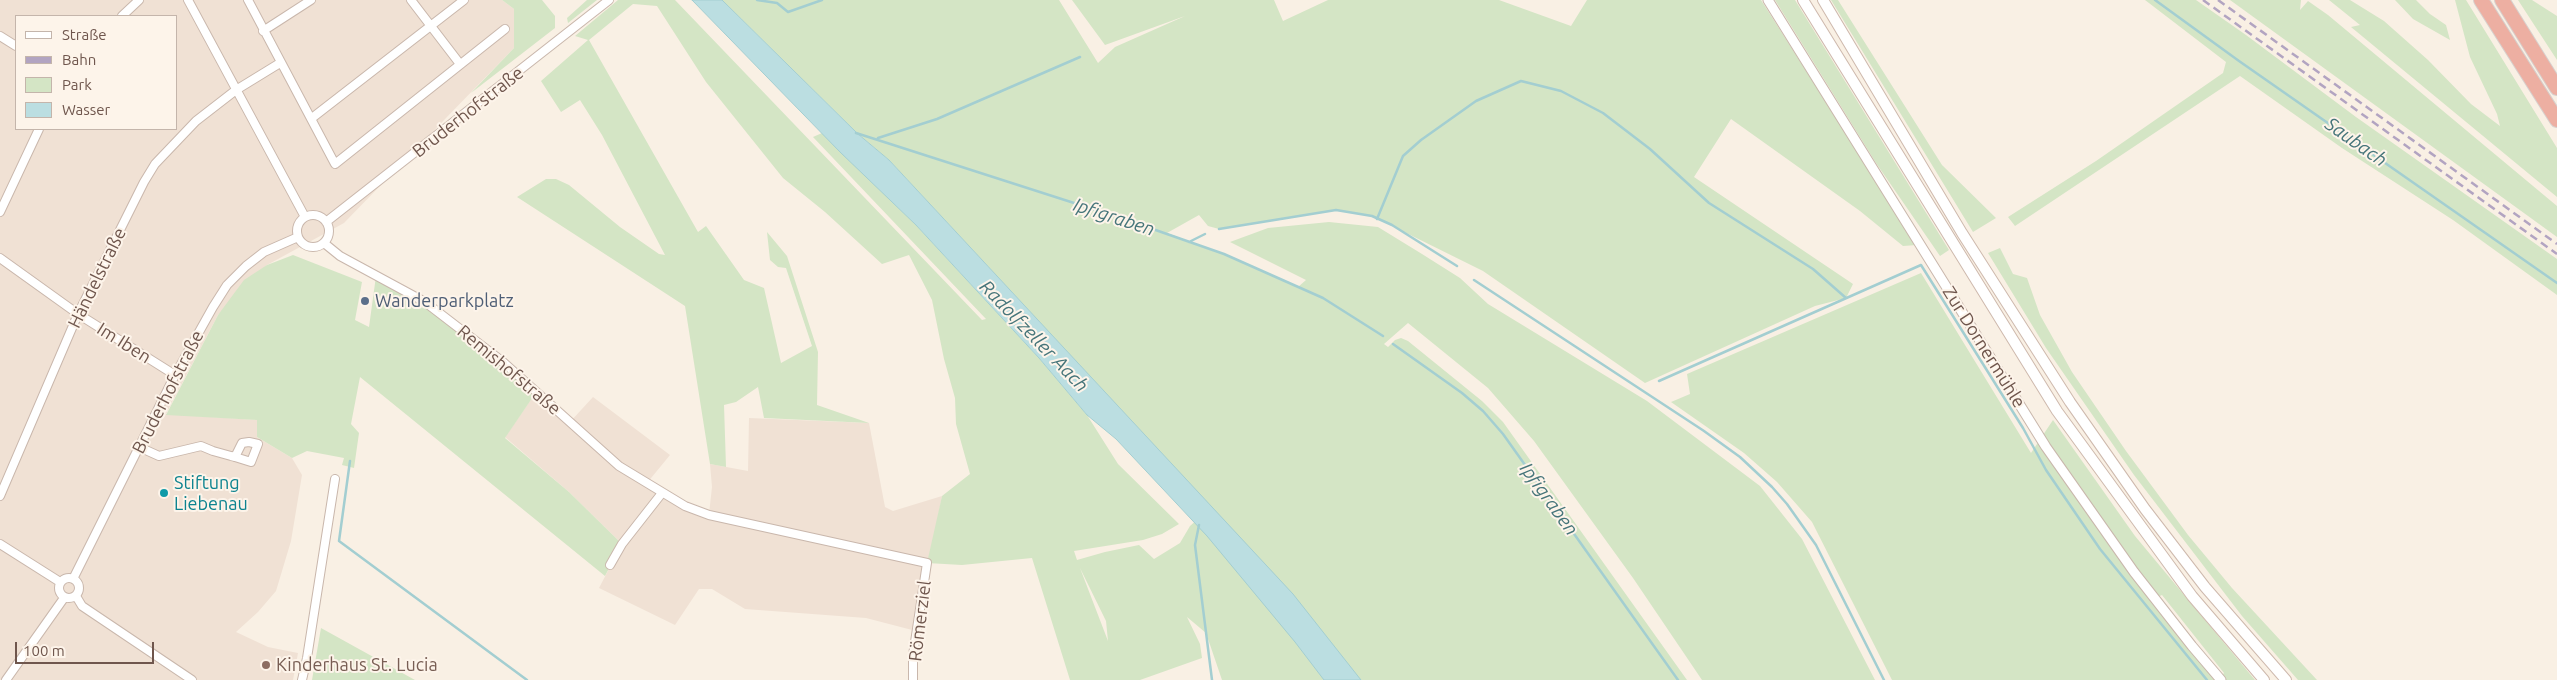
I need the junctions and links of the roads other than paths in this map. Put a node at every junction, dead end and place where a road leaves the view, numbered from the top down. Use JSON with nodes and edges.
{"nodes":[{"id":1,"x":139,"y":0,"type":"edge"},
{"id":2,"x":188,"y":0,"type":"edge"},
{"id":3,"x":248,"y":0,"type":"edge"},
{"id":4,"x":310,"y":0,"type":"edge"},
{"id":5,"x":411,"y":0,"type":"edge"},
{"id":6,"x":464,"y":0,"type":"edge"},
{"id":7,"x":609,"y":0,"type":"edge"},
{"id":8,"x":1768,"y":0,"type":"edge"},
{"id":9,"x":1803,"y":0,"type":"edge"},
{"id":10,"x":1823,"y":0,"type":"edge"},
{"id":11,"x":2481,"y":0,"type":"edge"},
{"id":12,"x":2502,"y":0,"type":"edge"},
{"id":13,"x":123,"y":15,"type":"edge"},
{"id":14,"x":431,"y":25,"type":"junction"},
{"id":15,"x":505,"y":29,"type":"dead end"},
{"id":16,"x":263,"y":31,"type":"junction"},
{"id":17,"x":0,"y":36,"type":"edge"},
{"id":18,"x":15,"y":45,"type":"edge"},
{"id":19,"x":280,"y":63,"type":"junction"},
{"id":20,"x":460,"y":64,"type":"junction"},
{"id":21,"x":2553,"y":82,"type":"edge"},
{"id":22,"x":236,"y":90,"type":"junction"},
{"id":23,"x":312,"y":118,"type":"junction"},
{"id":24,"x":2557,"y":120,"type":"edge"},
{"id":25,"x":39,"y":130,"type":"edge"},
{"id":26,"x":0,"y":212,"type":"edge"},
{"id":27,"x":305,"y":217,"type":"junction"},
{"id":28,"x":326,"y":222,"type":"junction"},
{"id":29,"x":298,"y":237,"type":"junction"},
{"id":30,"x":324,"y":242,"type":"junction"},
{"id":31,"x":0,"y":258,"type":"edge"},
{"id":32,"x":78,"y":314,"type":"junction"},
{"id":33,"x":175,"y":375,"type":"junction"},
{"id":34,"x":139,"y":447,"type":"junction"},
{"id":35,"x":235,"y":457,"type":"dead end"},
{"id":36,"x":335,"y":478,"type":"dead end"},
{"id":37,"x":662,"y":493,"type":"junction"},
{"id":38,"x":0,"y":496,"type":"edge"},
{"id":39,"x":0,"y":544,"type":"edge"},
{"id":40,"x":928,"y":563,"type":"joint"},
{"id":41,"x":610,"y":565,"type":"dead end"},
{"id":42,"x":74,"y":579,"type":"junction"},
{"id":43,"x":60,"y":582,"type":"junction"},
{"id":44,"x":76,"y":596,"type":"junction"},
{"id":45,"x":64,"y":598,"type":"junction"},
{"id":46,"x":6,"y":680,"type":"edge"},
{"id":47,"x":192,"y":680,"type":"edge"},
{"id":48,"x":302,"y":680,"type":"edge"},
{"id":49,"x":914,"y":680,"type":"edge"},
{"id":50,"x":2221,"y":680,"type":"edge"},
{"id":51,"x":2264,"y":680,"type":"edge"},
{"id":52,"x":2286,"y":680,"type":"edge"}],
"edges":[{"from":1,"to":13,"type":"street"},
{"from":2,"to":22,"type":"street"},
{"from":3,"to":16,"type":"street"},
{"from":4,"to":16,"type":"street"},
{"from":5,"to":14,"type":"street"},
{"from":6,"to":14,"type":"street"},
{"from":7,"to":28,"type":"street","name":"Bruderhofstraße"},
{"from":8,"to":50,"type":"street","name":"Zur Dornermühle"},
{"from":9,"to":51,"type":"main road"},
{"from":10,"to":52,"type":"main road"},
{"from":11,"to":24,"type":"highway"},
{"from":12,"to":21,"type":"highway"},
{"from":14,"to":20,"type":"street"},
{"from":14,"to":23,"type":"street"},
{"from":15,"to":20,"type":"street"},
{"from":16,"to":19,"type":"street"},
{"from":17,"to":18,"type":"street"},
{"from":19,"to":22,"type":"street","name":"Händelstraße"},
{"from":19,"to":23,"type":"street"},
{"from":20,"to":23,"type":"street"},
{"from":22,"to":27,"type":"street"},
{"from":22,"to":32,"type":"street","name":"Händelstraße"},
{"from":25,"to":26,"type":"street"},
{"from":27,"to":28,"type":"street"},
{"from":27,"to":29,"type":"street"},
{"from":28,"to":30,"type":"street"},
{"from":29,"to":30,"type":"street"},
{"from":29,"to":33,"type":"street","name":"Bruderhofstraße"},
{"from":30,"to":37,"type":"street","name":"Remishofstraße"},
{"from":31,"to":32,"type":"street","name":"Im Iben"},
{"from":32,"to":33,"type":"street","name":"Im Iben"},
{"from":32,"to":38,"type":"street","name":"Händelstraße"},
{"from":33,"to":34,"type":"street","name":"Bruderhofstraße"},
{"from":34,"to":35,"type":"street"},
{"from":34,"to":42,"type":"street","name":"Bruderhofstraße"},
{"from":36,"to":48,"type":"street"},
{"from":37,"to":40,"type":"street","name":"Remishofstraße"},
{"from":37,"to":41,"type":"street"},
{"from":39,"to":43,"type":"street"},
{"from":40,"to":49,"type":"street","name":"Römerziel"},
{"from":42,"to":43,"type":"street"},
{"from":42,"to":44,"type":"street"},
{"from":43,"to":45,"type":"street"},
{"from":44,"to":45,"type":"street"},
{"from":44,"to":47,"type":"street"},
{"from":45,"to":46,"type":"street"}]}
